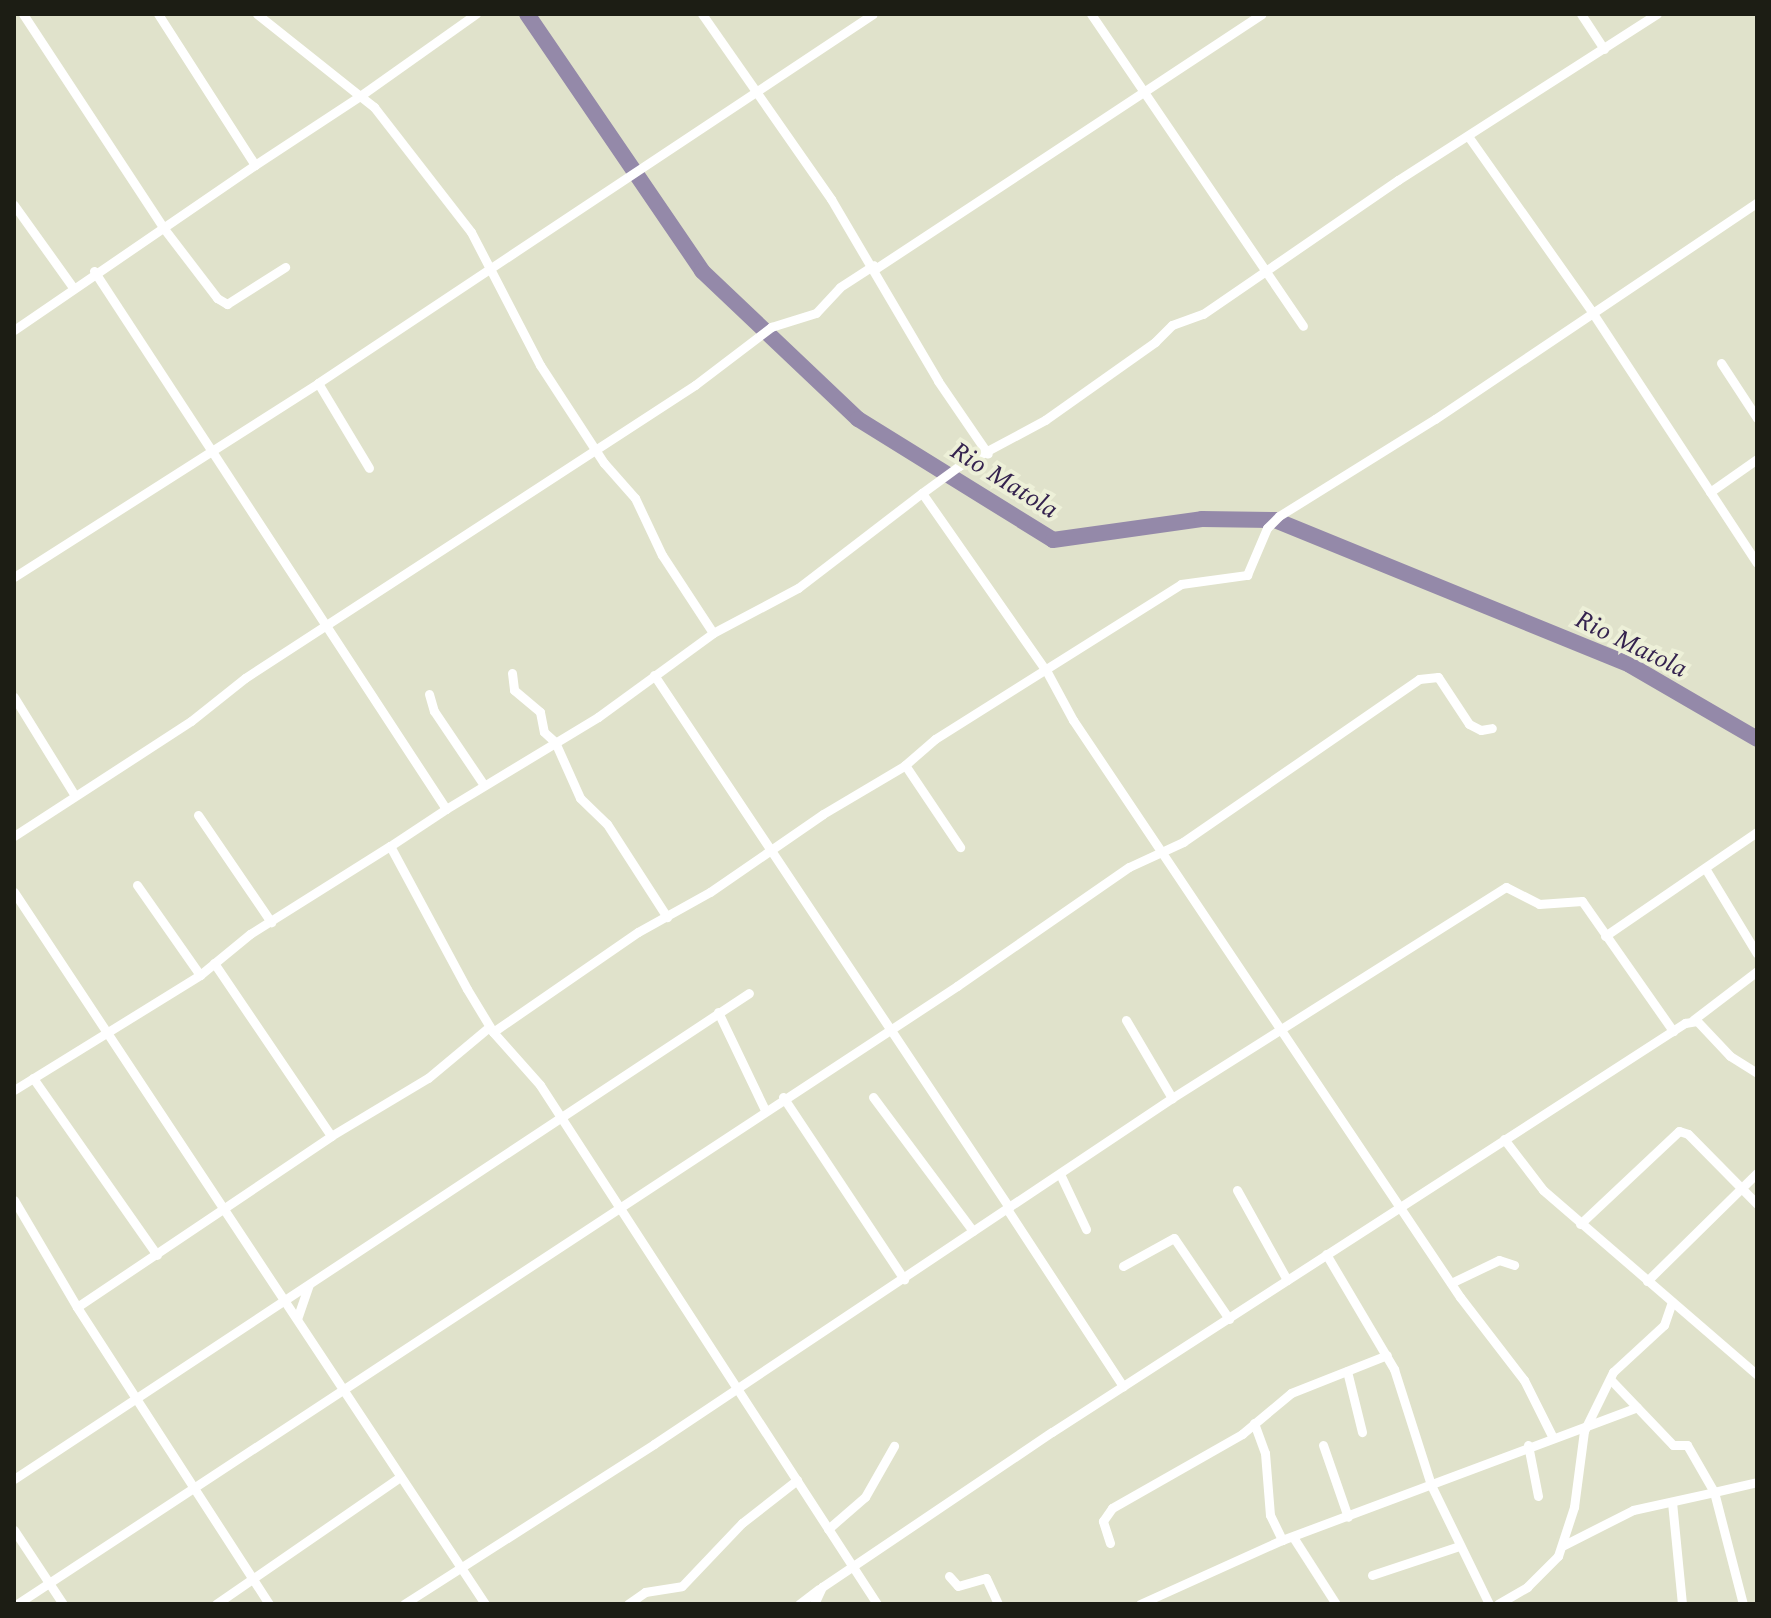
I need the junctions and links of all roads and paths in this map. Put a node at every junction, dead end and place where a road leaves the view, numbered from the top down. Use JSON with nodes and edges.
{"nodes":[{"id":1,"x":23,"y":14,"type":"edge"},
{"id":2,"x":158,"y":14,"type":"edge"},
{"id":3,"x":257,"y":14,"type":"edge"},
{"id":4,"x":476,"y":14,"type":"edge"},
{"id":5,"x":702,"y":14,"type":"edge"},
{"id":6,"x":873,"y":14,"type":"edge"},
{"id":7,"x":1091,"y":14,"type":"edge"},
{"id":8,"x":1261,"y":14,"type":"edge"},
{"id":9,"x":1581,"y":14,"type":"edge"},
{"id":10,"x":1657,"y":14,"type":"edge"},
{"id":11,"x":1604,"y":49,"type":"junction"},
{"id":12,"x":755,"y":91,"type":"junction"},
{"id":13,"x":1146,"y":92,"type":"junction"},
{"id":14,"x":360,"y":96,"type":"junction"},
{"id":15,"x":1468,"y":136,"type":"junction"},
{"id":16,"x":255,"y":165,"type":"junction"},
{"id":17,"x":1757,"y":203,"type":"edge"},
{"id":18,"x":14,"y":205,"type":"edge"},
{"id":19,"x":162,"y":226,"type":"junction"},
{"id":20,"x":285,"y":267,"type":"dead end"},
{"id":21,"x":874,"y":267,"type":"junction"},
{"id":22,"x":491,"y":268,"type":"junction"},
{"id":23,"x":94,"y":271,"type":"junction"},
{"id":24,"x":1264,"y":272,"type":"junction"},
{"id":25,"x":72,"y":286,"type":"junction"},
{"id":26,"x":1592,"y":312,"type":"junction"},
{"id":27,"x":1303,"y":326,"type":"dead end"},
{"id":28,"x":14,"y":330,"type":"edge"},
{"id":29,"x":1721,"y":363,"type":"dead end"},
{"id":30,"x":318,"y":383,"type":"junction"},
{"id":31,"x":1757,"y":418,"type":"edge"},
{"id":32,"x":597,"y":448,"type":"junction"},
{"id":33,"x":210,"y":452,"type":"junction"},
{"id":34,"x":988,"y":454,"type":"junction"},
{"id":35,"x":1757,"y":459,"type":"edge"},
{"id":36,"x":369,"y":468,"type":"dead end"},
{"id":37,"x":1710,"y":492,"type":"junction"},
{"id":38,"x":922,"y":493,"type":"junction"},
{"id":39,"x":1757,"y":563,"type":"edge"},
{"id":40,"x":14,"y":577,"type":"edge"},
{"id":41,"x":327,"y":627,"type":"junction"},
{"id":42,"x":713,"y":633,"type":"junction"},
{"id":43,"x":1047,"y":672,"type":"junction"},
{"id":44,"x":512,"y":673,"type":"dead end"},
{"id":45,"x":654,"y":675,"type":"junction"},
{"id":46,"x":429,"y":694,"type":"dead end"},
{"id":47,"x":14,"y":697,"type":"edge"},
{"id":48,"x":1492,"y":728,"type":"dead end"},
{"id":49,"x":555,"y":742,"type":"junction"},
{"id":50,"x":905,"y":765,"type":"junction"},
{"id":51,"x":484,"y":785,"type":"junction"},
{"id":52,"x":74,"y":794,"type":"junction"},
{"id":53,"x":446,"y":809,"type":"junction"},
{"id":54,"x":198,"y":815,"type":"dead end"},
{"id":55,"x":1757,"y":832,"type":"edge"},
{"id":56,"x":14,"y":836,"type":"edge"},
{"id":57,"x":390,"y":846,"type":"junction"},
{"id":58,"x":960,"y":847,"type":"dead end"},
{"id":59,"x":774,"y":849,"type":"junction"},
{"id":60,"x":1164,"y":849,"type":"junction"},
{"id":61,"x":1705,"y":868,"type":"junction"},
{"id":62,"x":137,"y":885,"type":"dead end"},
{"id":63,"x":14,"y":892,"type":"edge"},
{"id":64,"x":667,"y":917,"type":"junction"},
{"id":65,"x":271,"y":922,"type":"junction"},
{"id":66,"x":1605,"y":936,"type":"junction"},
{"id":67,"x":1757,"y":954,"type":"edge"},
{"id":68,"x":214,"y":963,"type":"junction"},
{"id":69,"x":1757,"y":971,"type":"edge"},
{"id":70,"x":200,"y":975,"type":"junction"},
{"id":71,"x":749,"y":993,"type":"dead end"},
{"id":72,"x":718,"y":1012,"type":"junction"},
{"id":73,"x":1126,"y":1020,"type":"dead end"},
{"id":74,"x":1693,"y":1020,"type":"junction"},
{"id":75,"x":505,"y":1027,"type":"junction"},
{"id":76,"x":491,"y":1030,"type":"junction"},
{"id":77,"x":889,"y":1030,"type":"junction"},
{"id":78,"x":1283,"y":1030,"type":"junction"},
{"id":79,"x":107,"y":1031,"type":"junction"},
{"id":80,"x":1673,"y":1031,"type":"junction"},
{"id":81,"x":501,"y":1041,"type":"junction"},
{"id":82,"x":1757,"y":1073,"type":"edge"},
{"id":83,"x":33,"y":1078,"type":"junction"},
{"id":84,"x":14,"y":1090,"type":"edge"},
{"id":85,"x":783,"y":1097,"type":"junction"},
{"id":86,"x":873,"y":1097,"type":"dead end"},
{"id":87,"x":1172,"y":1098,"type":"junction"},
{"id":88,"x":765,"y":1110,"type":"junction"},
{"id":89,"x":560,"y":1118,"type":"junction"},
{"id":90,"x":331,"y":1136,"type":"junction"},
{"id":91,"x":1505,"y":1143,"type":"junction"},
{"id":92,"x":1757,"y":1173,"type":"edge"},
{"id":93,"x":1060,"y":1174,"type":"junction"},
{"id":94,"x":1741,"y":1188,"type":"junction"},
{"id":95,"x":1237,"y":1190,"type":"dead end"},
{"id":96,"x":14,"y":1200,"type":"edge"},
{"id":97,"x":1757,"y":1204,"type":"edge"},
{"id":98,"x":1008,"y":1208,"type":"junction"},
{"id":99,"x":1401,"y":1208,"type":"junction"},
{"id":100,"x":618,"y":1210,"type":"junction"},
{"id":101,"x":224,"y":1211,"type":"junction"},
{"id":102,"x":1580,"y":1224,"type":"junction"},
{"id":103,"x":1086,"y":1229,"type":"dead end"},
{"id":104,"x":973,"y":1231,"type":"junction"},
{"id":105,"x":1326,"y":1254,"type":"junction"},
{"id":106,"x":157,"y":1255,"type":"junction"},
{"id":107,"x":1514,"y":1265,"type":"dead end"},
{"id":108,"x":1123,"y":1266,"type":"dead end"},
{"id":109,"x":904,"y":1279,"type":"junction"},
{"id":110,"x":1287,"y":1280,"type":"junction"},
{"id":111,"x":1647,"y":1281,"type":"junction"},
{"id":112,"x":1451,"y":1283,"type":"junction"},
{"id":113,"x":309,"y":1285,"type":"junction"},
{"id":114,"x":284,"y":1299,"type":"junction"},
{"id":115,"x":1672,"y":1302,"type":"junction"},
{"id":116,"x":77,"y":1307,"type":"junction"},
{"id":117,"x":1681,"y":1310,"type":"junction"},
{"id":118,"x":1670,"y":1315,"type":"junction"},
{"id":119,"x":297,"y":1319,"type":"junction"},
{"id":120,"x":1229,"y":1319,"type":"junction"},
{"id":121,"x":1387,"y":1355,"type":"junction"},
{"id":122,"x":1347,"y":1371,"type":"junction"},
{"id":123,"x":1757,"y":1375,"type":"edge"},
{"id":124,"x":1610,"y":1379,"type":"junction"},
{"id":125,"x":1123,"y":1386,"type":"junction"},
{"id":126,"x":737,"y":1390,"type":"junction"},
{"id":127,"x":343,"y":1391,"type":"junction"},
{"id":128,"x":137,"y":1400,"type":"junction"},
{"id":129,"x":1637,"y":1407,"type":"junction"},
{"id":130,"x":1254,"y":1423,"type":"junction"},
{"id":131,"x":1591,"y":1425,"type":"junction"},
{"id":132,"x":1362,"y":1432,"type":"dead end"},
{"id":133,"x":1570,"y":1433,"type":"junction"},
{"id":134,"x":1553,"y":1438,"type":"junction"},
{"id":135,"x":1582,"y":1441,"type":"junction"},
{"id":136,"x":1323,"y":1445,"type":"dead end"},
{"id":137,"x":1528,"y":1445,"type":"junction"},
{"id":138,"x":894,"y":1446,"type":"dead end"},
{"id":139,"x":400,"y":1477,"type":"junction"},
{"id":140,"x":14,"y":1479,"type":"edge"},
{"id":141,"x":797,"y":1480,"type":"junction"},
{"id":142,"x":1757,"y":1482,"type":"edge"},
{"id":143,"x":1431,"y":1485,"type":"junction"},
{"id":144,"x":195,"y":1488,"type":"junction"},
{"id":145,"x":1714,"y":1492,"type":"junction"},
{"id":146,"x":1538,"y":1496,"type":"dead end"},
{"id":147,"x":1672,"y":1502,"type":"junction"},
{"id":148,"x":1348,"y":1517,"type":"junction"},
{"id":149,"x":828,"y":1529,"type":"junction"},
{"id":150,"x":14,"y":1530,"type":"edge"},
{"id":151,"x":1293,"y":1537,"type":"junction"},
{"id":152,"x":1282,"y":1540,"type":"junction"},
{"id":153,"x":1110,"y":1543,"type":"dead end"},
{"id":154,"x":1564,"y":1545,"type":"junction"},
{"id":155,"x":1459,"y":1546,"type":"junction"},
{"id":156,"x":461,"y":1564,"type":"junction"},
{"id":157,"x":854,"y":1567,"type":"junction"},
{"id":158,"x":1372,"y":1575,"type":"dead end"},
{"id":159,"x":949,"y":1576,"type":"dead end"},
{"id":160,"x":253,"y":1580,"type":"junction"},
{"id":161,"x":49,"y":1583,"type":"junction"},
{"id":162,"x":822,"y":1587,"type":"junction"},
{"id":163,"x":1148,"y":1602,"type":"edge"},
{"id":164,"x":17,"y":1604,"type":"edge"},
{"id":165,"x":63,"y":1604,"type":"edge"},
{"id":166,"x":216,"y":1604,"type":"edge"},
{"id":167,"x":269,"y":1604,"type":"edge"},
{"id":168,"x":404,"y":1604,"type":"edge"},
{"id":169,"x":485,"y":1604,"type":"edge"},
{"id":170,"x":628,"y":1604,"type":"edge"},
{"id":171,"x":799,"y":1604,"type":"edge"},
{"id":172,"x":814,"y":1604,"type":"edge"},
{"id":173,"x":877,"y":1604,"type":"edge"},
{"id":174,"x":998,"y":1604,"type":"edge"},
{"id":175,"x":1336,"y":1604,"type":"edge"},
{"id":176,"x":1489,"y":1604,"type":"edge"},
{"id":177,"x":1498,"y":1604,"type":"edge"},
{"id":178,"x":1682,"y":1604,"type":"edge"},
{"id":179,"x":1743,"y":1604,"type":"edge"}],
"edges":[{"from":1,"to":19,"type":"street"},
{"from":2,"to":16,"type":"street"},
{"from":3,"to":14,"type":"street"},
{"from":4,"to":14,"type":"street"},
{"from":5,"to":12,"type":"street"},
{"from":6,"to":12,"type":"street"},
{"from":7,"to":13,"type":"street"},
{"from":8,"to":13,"type":"street"},
{"from":9,"to":11,"type":"street"},
{"from":10,"to":11,"type":"street"},
{"from":11,"to":15,"type":"street"},
{"from":12,"to":21,"type":"street"},
{"from":12,"to":22,"type":"street"},
{"from":13,"to":21,"type":"street"},
{"from":13,"to":24,"type":"street"},
{"from":14,"to":16,"type":"street"},
{"from":14,"to":22,"type":"street"},
{"from":15,"to":24,"type":"street"},
{"from":15,"to":26,"type":"street"},
{"from":16,"to":19,"type":"street"},
{"from":17,"to":26,"type":"street"},
{"from":18,"to":25,"type":"street"},
{"from":19,"to":20,"type":"street"},
{"from":19,"to":23,"type":"street"},
{"from":21,"to":32,"type":"street"},
{"from":21,"to":34,"type":"street"},
{"from":22,"to":30,"type":"street"},
{"from":22,"to":32,"type":"street"},
{"from":23,"to":25,"type":"street"},
{"from":23,"to":33,"type":"street"},
{"from":24,"to":27,"type":"street"},
{"from":24,"to":34,"type":"street"},
{"from":25,"to":28,"type":"street"},
{"from":26,"to":37,"type":"street"},
{"from":26,"to":43,"type":"street"},
{"from":29,"to":31,"type":"street"},
{"from":30,"to":33,"type":"street"},
{"from":30,"to":36,"type":"street"},
{"from":32,"to":41,"type":"street"},
{"from":32,"to":42,"type":"street"},
{"from":33,"to":40,"type":"street"},
{"from":33,"to":41,"type":"street"},
{"from":34,"to":38,"type":"street"},
{"from":35,"to":37,"type":"street"},
{"from":37,"to":39,"type":"street"},
{"from":38,"to":42,"type":"street"},
{"from":38,"to":43,"type":"street"},
{"from":41,"to":52,"type":"street"},
{"from":41,"to":53,"type":"street"},
{"from":42,"to":45,"type":"street"},
{"from":43,"to":50,"type":"street"},
{"from":43,"to":60,"type":"street"},
{"from":44,"to":49,"type":"street"},
{"from":45,"to":49,"type":"street"},
{"from":45,"to":59,"type":"street"},
{"from":46,"to":51,"type":"street"},
{"from":47,"to":52,"type":"street"},
{"from":48,"to":60,"type":"street"},
{"from":49,"to":51,"type":"street"},
{"from":49,"to":64,"type":"street"},
{"from":50,"to":58,"type":"street"},
{"from":50,"to":59,"type":"street"},
{"from":51,"to":53,"type":"street"},
{"from":52,"to":56,"type":"street"},
{"from":53,"to":57,"type":"street"},
{"from":54,"to":65,"type":"street"},
{"from":55,"to":61,"type":"street"},
{"from":57,"to":65,"type":"street"},
{"from":57,"to":76,"type":"street"},
{"from":59,"to":64,"type":"street"},
{"from":59,"to":77,"type":"street"},
{"from":60,"to":77,"type":"street"},
{"from":60,"to":78,"type":"street"},
{"from":61,"to":66,"type":"street"},
{"from":61,"to":67,"type":"street"},
{"from":62,"to":70,"type":"street"},
{"from":63,"to":79,"type":"street"},
{"from":64,"to":75,"type":"street"},
{"from":65,"to":68,"type":"street"},
{"from":66,"to":78,"type":"street"},
{"from":66,"to":80,"type":"street"},
{"from":68,"to":70,"type":"street"},
{"from":68,"to":90,"type":"street"},
{"from":69,"to":74,"type":"street"},
{"from":70,"to":79,"type":"street"},
{"from":71,"to":72,"type":"street"},
{"from":72,"to":88,"type":"street"},
{"from":72,"to":89,"type":"street"},
{"from":73,"to":87,"type":"street"},
{"from":74,"to":80,"type":"street"},
{"from":74,"to":82,"type":"street"},
{"from":75,"to":76,"type":"street"},
{"from":75,"to":81,"type":"street"},
{"from":76,"to":81,"type":"street"},
{"from":76,"to":90,"type":"street"},
{"from":77,"to":85,"type":"street"},
{"from":77,"to":98,"type":"street"},
{"from":78,"to":87,"type":"street"},
{"from":78,"to":99,"type":"street"},
{"from":79,"to":83,"type":"street"},
{"from":79,"to":101,"type":"street"},
{"from":80,"to":91,"type":"street"},
{"from":81,"to":89,"type":"street"},
{"from":83,"to":84,"type":"street"},
{"from":83,"to":106,"type":"street"},
{"from":85,"to":88,"type":"street"},
{"from":85,"to":109,"type":"street"},
{"from":86,"to":104,"type":"street"},
{"from":87,"to":93,"type":"street"},
{"from":88,"to":100,"type":"street"},
{"from":89,"to":100,"type":"street"},
{"from":89,"to":113,"type":"street"},
{"from":90,"to":101,"type":"street"},
{"from":91,"to":99,"type":"street"},
{"from":91,"to":102,"type":"street"},
{"from":92,"to":94,"type":"street"},
{"from":93,"to":98,"type":"street"},
{"from":93,"to":103,"type":"street"},
{"from":94,"to":97,"type":"street"},
{"from":94,"to":102,"type":"street"},
{"from":94,"to":111,"type":"street"},
{"from":95,"to":110,"type":"street"},
{"from":96,"to":116,"type":"street"},
{"from":98,"to":104,"type":"street"},
{"from":98,"to":125,"type":"street"},
{"from":99,"to":105,"type":"street"},
{"from":99,"to":112,"type":"street"},
{"from":100,"to":126,"type":"street"},
{"from":100,"to":127,"type":"street"},
{"from":101,"to":106,"type":"street"},
{"from":101,"to":114,"type":"street"},
{"from":102,"to":111,"type":"street"},
{"from":104,"to":109,"type":"street"},
{"from":105,"to":110,"type":"street"},
{"from":105,"to":121,"type":"street"},
{"from":106,"to":116,"type":"street"},
{"from":107,"to":112,"type":"street"},
{"from":108,"to":120,"type":"street"},
{"from":109,"to":126,"type":"street"},
{"from":110,"to":120,"type":"street"},
{"from":111,"to":115,"type":"street"},
{"from":112,"to":134,"type":"street"},
{"from":113,"to":114,"type":"street"},
{"from":113,"to":119,"type":"street"},
{"from":114,"to":119,"type":"street"},
{"from":114,"to":128,"type":"street"},
{"from":115,"to":117,"type":"street"},
{"from":115,"to":118,"type":"street"},
{"from":116,"to":128,"type":"street"},
{"from":117,"to":118,"type":"street"},
{"from":117,"to":123,"type":"street"},
{"from":118,"to":124,"type":"street"},
{"from":119,"to":127,"type":"street"},
{"from":120,"to":125,"type":"street"},
{"from":121,"to":122,"type":"street"},
{"from":121,"to":143,"type":"street"},
{"from":122,"to":130,"type":"street"},
{"from":122,"to":132,"type":"street"},
{"from":124,"to":129,"type":"street"},
{"from":124,"to":131,"type":"street"},
{"from":125,"to":157,"type":"street"},
{"from":126,"to":141,"type":"street"},
{"from":126,"to":156,"type":"street"},
{"from":127,"to":139,"type":"street"},
{"from":127,"to":144,"type":"street"},
{"from":128,"to":140,"type":"street"},
{"from":128,"to":144,"type":"street"},
{"from":129,"to":131,"type":"street"},
{"from":129,"to":145,"type":"street"},
{"from":130,"to":152,"type":"street"},
{"from":130,"to":153,"type":"street"},
{"from":131,"to":133,"type":"street"},
{"from":131,"to":135,"type":"street"},
{"from":133,"to":134,"type":"street"},
{"from":133,"to":135,"type":"street"},
{"from":134,"to":137,"type":"street"},
{"from":135,"to":154,"type":"street"},
{"from":136,"to":148,"type":"street"},
{"from":137,"to":143,"type":"street"},
{"from":137,"to":146,"type":"street"},
{"from":138,"to":149,"type":"street"},
{"from":139,"to":156,"type":"street"},
{"from":139,"to":160,"type":"street"},
{"from":141,"to":149,"type":"street"},
{"from":141,"to":170,"type":"street"},
{"from":142,"to":145,"type":"street"},
{"from":143,"to":148,"type":"street"},
{"from":143,"to":155,"type":"street"},
{"from":144,"to":160,"type":"street"},
{"from":144,"to":161,"type":"street"},
{"from":145,"to":147,"type":"street"},
{"from":145,"to":179,"type":"street"},
{"from":147,"to":154,"type":"street"},
{"from":147,"to":178,"type":"street"},
{"from":148,"to":151,"type":"street"},
{"from":149,"to":157,"type":"street"},
{"from":150,"to":161,"type":"street"},
{"from":151,"to":152,"type":"street"},
{"from":151,"to":175,"type":"street"},
{"from":152,"to":163,"type":"street"},
{"from":154,"to":177,"type":"street"},
{"from":155,"to":158,"type":"street"},
{"from":155,"to":176,"type":"street"},
{"from":156,"to":168,"type":"street"},
{"from":156,"to":169,"type":"street"},
{"from":157,"to":162,"type":"street"},
{"from":157,"to":173,"type":"street"},
{"from":159,"to":174,"type":"street"},
{"from":160,"to":166,"type":"street"},
{"from":160,"to":167,"type":"street"},
{"from":161,"to":164,"type":"street"},
{"from":161,"to":165,"type":"street"},
{"from":162,"to":171,"type":"street"},
{"from":162,"to":172,"type":"street"}]}
